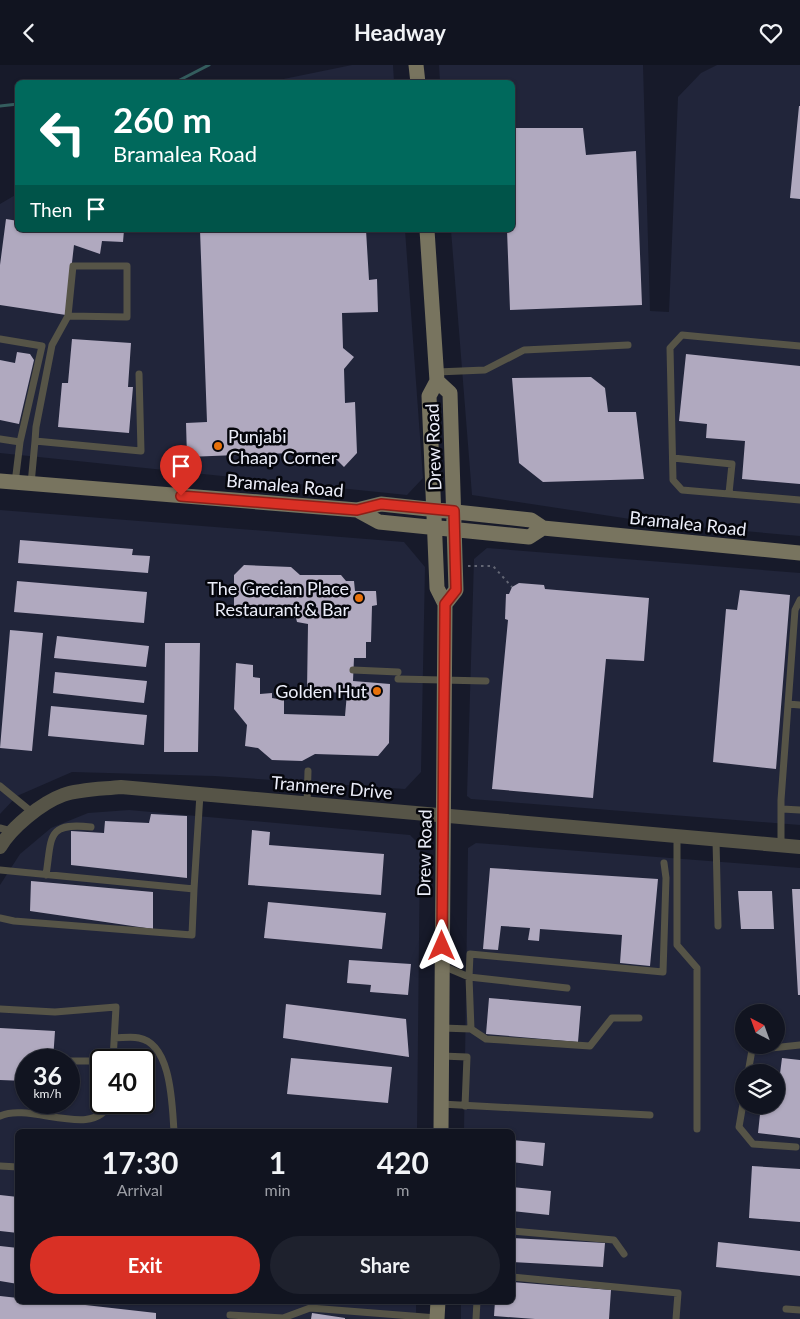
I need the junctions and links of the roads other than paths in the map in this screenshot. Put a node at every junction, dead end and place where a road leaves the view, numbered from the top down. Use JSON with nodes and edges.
{"nodes":[{"id":1,"x":416,"y":65,"type":"edge"},
{"id":2,"x":418,"y":80,"type":"edge"},
{"id":3,"x":427,"y":232,"type":"edge"},
{"id":4,"x":68,"y":316,"type":"junction"},
{"id":5,"x":0,"y":339,"type":"edge"},
{"id":6,"x":628,"y":345,"type":"dead end"},
{"id":7,"x":800,"y":346,"type":"edge"},
{"id":8,"x":139,"y":374,"type":"dead end"},
{"id":9,"x":437,"y":376,"type":"junction"},
{"id":10,"x":0,"y":439,"type":"edge"},
{"id":11,"x":35,"y":441,"type":"junction"},
{"id":12,"x":20,"y":442,"type":"junction"},
{"id":13,"x":672,"y":458,"type":"junction"},
{"id":14,"x":7,"y":482,"type":"edge"},
{"id":15,"x":31,"y":484,"type":"junction"},
{"id":16,"x":729,"y":493,"type":"junction"},
{"id":17,"x":800,"y":500,"type":"edge"},
{"id":18,"x":434,"y":509,"type":"junction"},
{"id":19,"x":357,"y":510,"type":"junction"},
{"id":20,"x":454,"y":511,"type":"junction"},
{"id":21,"x":436,"y":527,"type":"junction"},
{"id":22,"x":543,"y":528,"type":"junction"},
{"id":23,"x":454,"y":529,"type":"junction"},
{"id":24,"x":800,"y":553,"type":"edge"},
{"id":25,"x":800,"y":600,"type":"edge"},
{"id":26,"x":445,"y":604,"type":"junction"},
{"id":27,"x":354,"y":671,"type":"dead end"},
{"id":28,"x":445,"y":680,"type":"junction"},
{"id":29,"x":486,"y":681,"type":"dead end"},
{"id":30,"x":788,"y":704,"type":"junction"},
{"id":31,"x":800,"y":705,"type":"edge"},
{"id":32,"x":308,"y":771,"type":"dead end"},
{"id":33,"x":0,"y":786,"type":"edge"},
{"id":34,"x":200,"y":794,"type":"junction"},
{"id":35,"x":307,"y":804,"type":"junction"},
{"id":36,"x":782,"y":809,"type":"junction"},
{"id":37,"x":800,"y":810,"type":"edge"},
{"id":38,"x":33,"y":813,"type":"junction"},
{"id":39,"x":444,"y":816,"type":"junction"},
{"id":40,"x":91,"y":827,"type":"dead end"},
{"id":41,"x":6,"y":829,"type":"edge"},
{"id":42,"x":677,"y":836,"type":"junction"},
{"id":43,"x":716,"y":839,"type":"junction"},
{"id":44,"x":780,"y":845,"type":"junction"},
{"id":45,"x":0,"y":847,"type":"edge"},
{"id":46,"x":800,"y":847,"type":"edge"},
{"id":47,"x":664,"y":863,"type":"dead end"},
{"id":48,"x":0,"y":870,"type":"edge"},
{"id":49,"x":46,"y":875,"type":"junction"},
{"id":50,"x":194,"y":889,"type":"junction"},
{"id":51,"x":0,"y":918,"type":"edge"},
{"id":52,"x":718,"y":926,"type":"dead end"},
{"id":53,"x":442,"y":965,"type":"junction"},
{"id":54,"x":469,"y":977,"type":"junction"},
{"id":55,"x":568,"y":987,"type":"dead end"},
{"id":56,"x":0,"y":1009,"type":"edge"},
{"id":57,"x":640,"y":1018,"type":"dead end"},
{"id":58,"x":442,"y":1028,"type":"junction"},
{"id":59,"x":471,"y":1029,"type":"junction"},
{"id":60,"x":115,"y":1038,"type":"junction"},
{"id":61,"x":800,"y":1045,"type":"edge"},
{"id":62,"x":114,"y":1049,"type":"edge"},
{"id":63,"x":442,"y":1056,"type":"junction"},
{"id":64,"x":750,"y":1064,"type":"edge"},
{"id":65,"x":442,"y":1105,"type":"junction"},
{"id":66,"x":465,"y":1106,"type":"junction"},
{"id":67,"x":103,"y":1114,"type":"edge"},
{"id":68,"x":741,"y":1114,"type":"edge"},
{"id":69,"x":650,"y":1115,"type":"dead end"},
{"id":70,"x":0,"y":1116,"type":"edge"},
{"id":71,"x":174,"y":1129,"type":"edge"},
{"id":72,"x":441,"y":1129,"type":"edge"},
{"id":73,"x":697,"y":1129,"type":"dead end"},
{"id":74,"x":796,"y":1147,"type":"dead end"},
{"id":75,"x":0,"y":1166,"type":"edge"},
{"id":76,"x":15,"y":1167,"type":"edge"},
{"id":77,"x":515,"y":1231,"type":"edge"},
{"id":78,"x":624,"y":1254,"type":"dead end"},
{"id":79,"x":515,"y":1277,"type":"edge"},
{"id":80,"x":438,"y":1304,"type":"edge"},
{"id":81,"x":477,"y":1304,"type":"edge"},
{"id":82,"x":786,"y":1309,"type":"dead end"},
{"id":83,"x":800,"y":1310,"type":"edge"},
{"id":84,"x":230,"y":1315,"type":"dead end"},
{"id":85,"x":438,"y":1318,"type":"edge"},
{"id":86,"x":476,"y":1319,"type":"edge"},
{"id":87,"x":676,"y":1319,"type":"edge"}],
"edges":[{"from":1,"to":2,"type":"street"},
{"from":3,"to":9,"type":"street","name":"Drew Road"},
{"from":4,"to":4,"type":"lane"},
{"from":4,"to":11,"type":"lane"},
{"from":5,"to":12,"type":"lane"},
{"from":6,"to":9,"type":"lane"},
{"from":7,"to":13,"type":"lane"},
{"from":8,"to":11,"type":"lane"},
{"from":9,"to":18,"type":"street","name":"Drew Road"},
{"from":9,"to":20,"type":"street","name":"Drew Road"},
{"from":10,"to":12,"type":"lane"},
{"from":11,"to":15,"type":"lane"},
{"from":12,"to":14,"type":"lane"},
{"from":13,"to":16,"type":"lane"},
{"from":13,"to":16,"type":"lane"},
{"from":14,"to":15,"type":"street","name":"Bramalea Road"},
{"from":15,"to":19,"type":"street","name":"Bramalea Road"},
{"from":16,"to":17,"type":"lane"},
{"from":18,"to":19,"type":"street","name":"Bramalea Road"},
{"from":18,"to":20,"type":"street","name":"Bramalea Road"},
{"from":18,"to":21,"type":"street","name":"Drew Road"},
{"from":19,"to":21,"type":"street","name":"Bramalea Road"},
{"from":20,"to":22,"type":"street","name":"Bramalea Road"},
{"from":20,"to":23,"type":"street","name":"Drew Road"},
{"from":21,"to":23,"type":"street","name":"Bramalea Road"},
{"from":21,"to":26,"type":"street","name":"Drew Road"},
{"from":22,"to":23,"type":"street","name":"Bramalea Road"},
{"from":22,"to":24,"type":"street","name":"Bramalea Road"},
{"from":23,"to":26,"type":"street","name":"Drew Road"},
{"from":25,"to":30,"type":"lane"},
{"from":26,"to":28,"type":"street","name":"Drew Road"},
{"from":27,"to":28,"type":"lane"},
{"from":28,"to":29,"type":"lane"},
{"from":28,"to":39,"type":"street","name":"Drew Road"},
{"from":30,"to":31,"type":"lane"},
{"from":30,"to":36,"type":"lane"},
{"from":32,"to":35,"type":"lane"},
{"from":33,"to":38,"type":"lane"},
{"from":34,"to":35,"type":"street","name":"Tranmere Drive"},
{"from":34,"to":38,"type":"street","name":"Tranmere Drive"},
{"from":34,"to":50,"type":"lane"},
{"from":35,"to":39,"type":"street","name":"Tranmere Drive"},
{"from":36,"to":37,"type":"lane"},
{"from":36,"to":44,"type":"lane"},
{"from":38,"to":41,"type":"street","name":"Tranmere Drive"},
{"from":39,"to":42,"type":"street","name":"Tranmere Drive"},
{"from":39,"to":53,"type":"street","name":"Drew Road"},
{"from":40,"to":49,"type":"lane"},
{"from":41,"to":45,"type":"street","name":"Tranmere Drive"},
{"from":42,"to":43,"type":"street","name":"Tranmere Drive"},
{"from":42,"to":73,"type":"lane"},
{"from":43,"to":44,"type":"street","name":"Tranmere Drive"},
{"from":43,"to":52,"type":"lane"},
{"from":44,"to":46,"type":"street","name":"Tranmere Drive"},
{"from":47,"to":54,"type":"lane"},
{"from":48,"to":49,"type":"lane"},
{"from":49,"to":50,"type":"lane"},
{"from":50,"to":51,"type":"lane"},
{"from":53,"to":54,"type":"lane"},
{"from":53,"to":58,"type":"street","name":"Drew Road"},
{"from":54,"to":55,"type":"lane"},
{"from":54,"to":59,"type":"lane"},
{"from":56,"to":60,"type":"lane"},
{"from":57,"to":59,"type":"lane"},
{"from":58,"to":59,"type":"lane"},
{"from":58,"to":63,"type":"street","name":"Drew Road"},
{"from":60,"to":62,"type":"lane"},
{"from":60,"to":71,"type":"lane"},
{"from":61,"to":64,"type":"lane"},
{"from":63,"to":65,"type":"street","name":"Drew Road"},
{"from":63,"to":66,"type":"lane"},
{"from":65,"to":66,"type":"lane"},
{"from":65,"to":72,"type":"street","name":"Drew Road"},
{"from":66,"to":69,"type":"lane"},
{"from":67,"to":70,"type":"lane"},
{"from":68,"to":74,"type":"lane"},
{"from":75,"to":76,"type":"lane"},
{"from":77,"to":78,"type":"lane"},
{"from":79,"to":87,"type":"lane"},
{"from":80,"to":85,"type":"street"},
{"from":81,"to":86,"type":"lane"},
{"from":82,"to":83,"type":"lane"},
{"from":84,"to":85,"type":"lane"}]}
